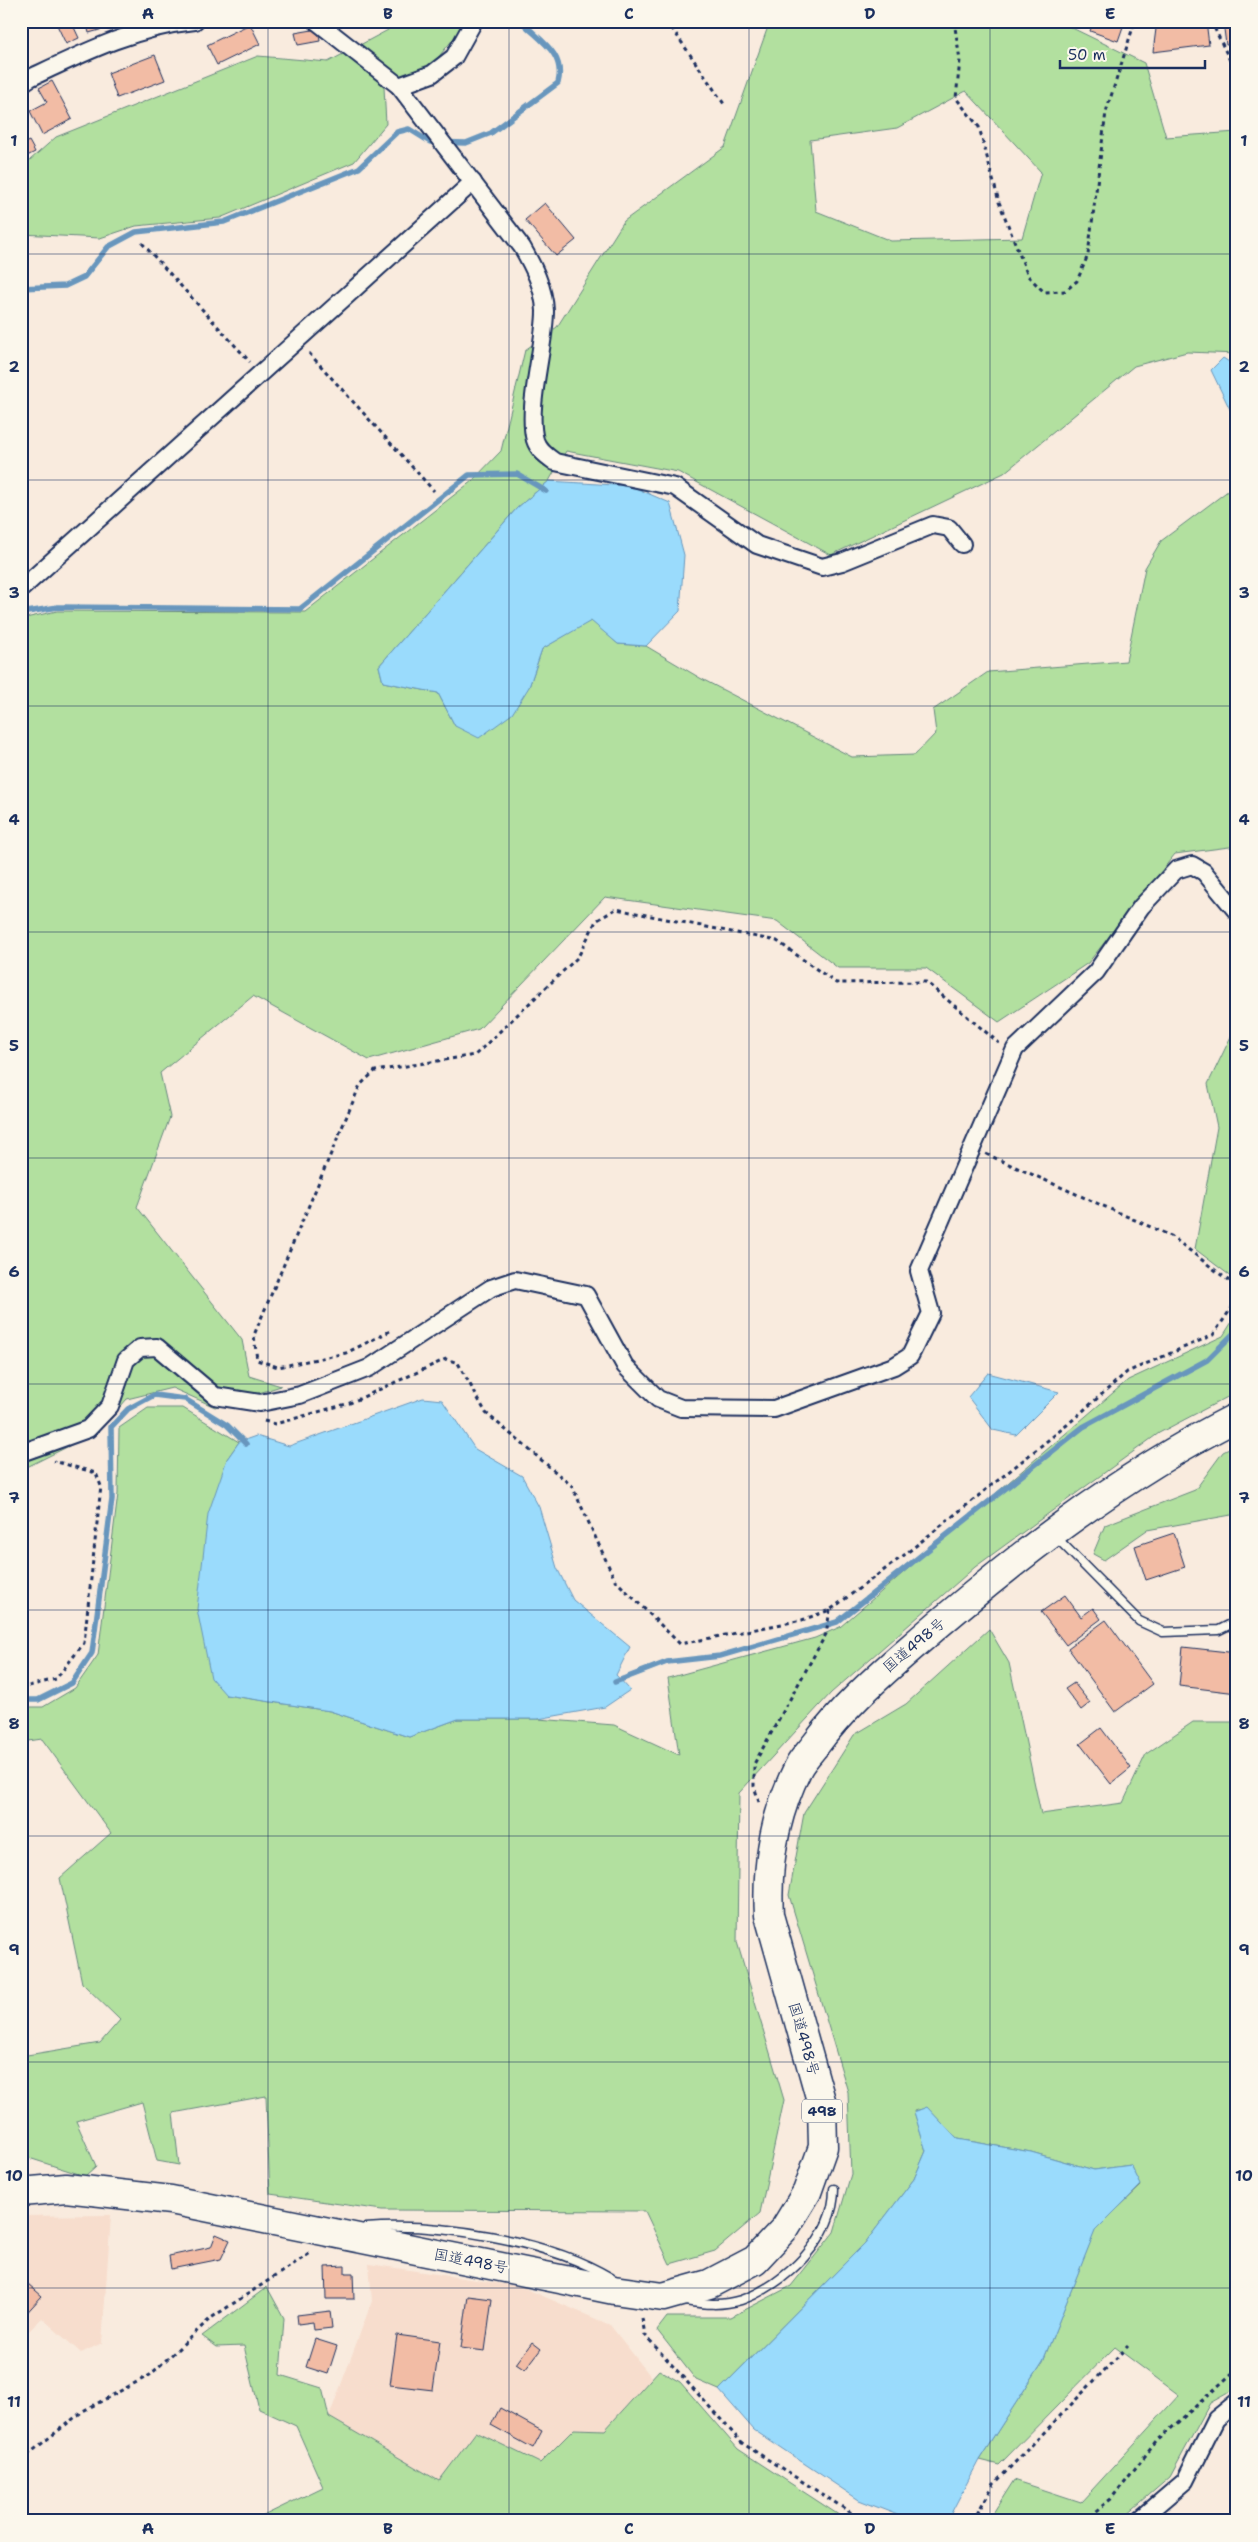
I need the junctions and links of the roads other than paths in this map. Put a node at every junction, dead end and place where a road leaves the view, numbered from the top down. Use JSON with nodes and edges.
{"nodes":[{"id":1,"x":195,"y":21,"type":"edge"},
{"id":2,"x":316,"y":21,"type":"edge"},
{"id":3,"x":474,"y":21,"type":"edge"},
{"id":4,"x":21,"y":84,"type":"edge"},
{"id":5,"x":398,"y":86,"type":"junction"},
{"id":6,"x":472,"y":182,"type":"junction"},
{"id":7,"x":962,"y":544,"type":"dead end"},
{"id":8,"x":21,"y":589,"type":"edge"},
{"id":9,"x":1237,"y":912,"type":"edge"},
{"id":10,"x":1237,"y":1417,"type":"edge"},
{"id":11,"x":23,"y":1452,"type":"edge"},
{"id":12,"x":1052,"y":1533,"type":"junction"},
{"id":13,"x":1237,"y":1621,"type":"edge"},
{"id":14,"x":30,"y":2187,"type":"edge"},
{"id":15,"x":834,"y":2189,"type":"dead end"},
{"id":16,"x":650,"y":2296,"type":"junction"},
{"id":17,"x":1237,"y":2402,"type":"edge"},
{"id":18,"x":1138,"y":2521,"type":"edge"}],
"edges":[{"from":1,"to":4,"type":"street"},
{"from":2,"to":5,"type":"street"},
{"from":3,"to":5,"type":"street"},
{"from":5,"to":6,"type":"street"},
{"from":6,"to":7,"type":"street"},
{"from":6,"to":8,"type":"street"},
{"from":9,"to":11,"type":"street"},
{"from":10,"to":12,"type":"highway","name":"国道498号","number":"498"},
{"from":12,"to":13,"type":"lane"},
{"from":12,"to":16,"type":"highway","name":"国道498号","number":"498"},
{"from":14,"to":16,"type":"highway","name":"国道498号","number":"498"},
{"from":15,"to":16,"type":"lane"},
{"from":17,"to":18,"type":"street"}]}
